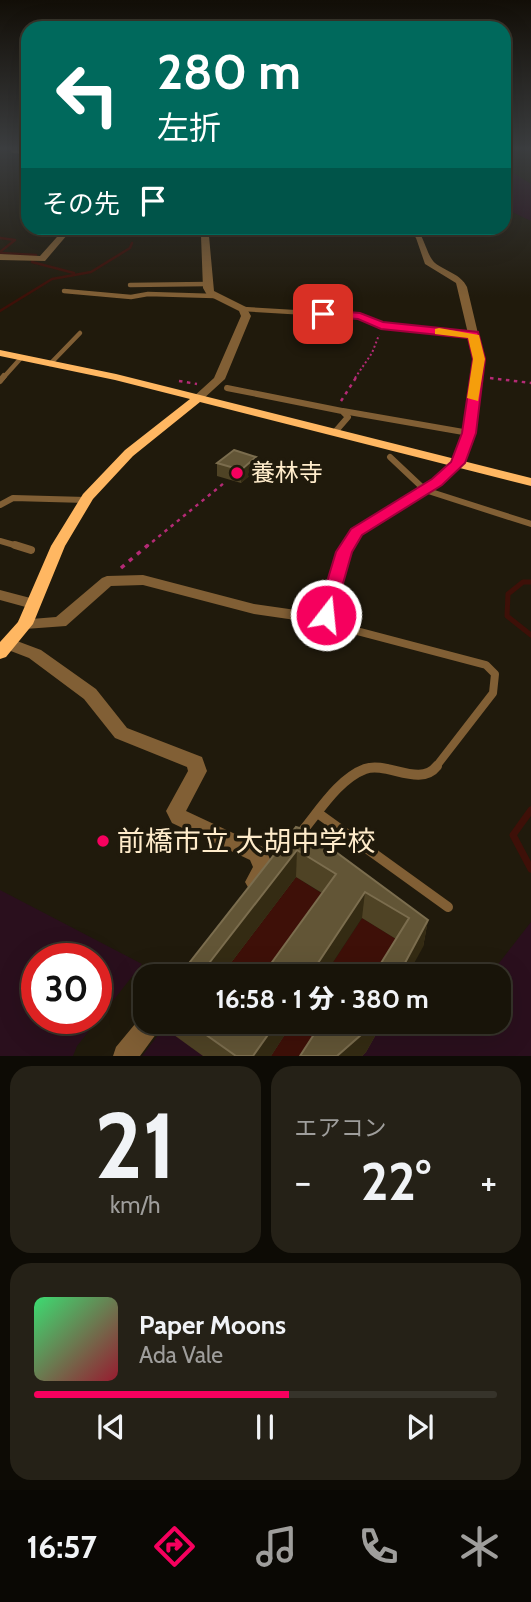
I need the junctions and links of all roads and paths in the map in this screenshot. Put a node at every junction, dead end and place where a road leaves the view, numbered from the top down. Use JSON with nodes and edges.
{"nodes":[{"id":1,"x":63,"y":235,"type":"edge"},
{"id":2,"x":206,"y":235,"type":"edge"},
{"id":3,"x":418,"y":235,"type":"edge"},
{"id":4,"x":0,"y":257,"type":"edge"},
{"id":5,"x":207,"y":284,"type":"junction"},
{"id":6,"x":130,"y":285,"type":"dead end"},
{"id":7,"x":64,"y":291,"type":"dead end"},
{"id":8,"x":215,"y":296,"type":"junction"},
{"id":9,"x":243,"y":309,"type":"junction"},
{"id":10,"x":381,"y":325,"type":"junction"},
{"id":11,"x":80,"y":333,"type":"dead end"},
{"id":12,"x":474,"y":335,"type":"junction"},
{"id":13,"x":0,"y":353,"type":"edge"},
{"id":14,"x":21,"y":358,"type":"junction"},
{"id":15,"x":50,"y":364,"type":"junction"},
{"id":16,"x":477,"y":376,"type":"junction"},
{"id":17,"x":0,"y":381,"type":"edge"},
{"id":18,"x":531,"y":383,"type":"edge"},
{"id":19,"x":227,"y":388,"type":"dead end"},
{"id":20,"x":198,"y":398,"type":"junction"},
{"id":21,"x":340,"y":410,"type":"junction"},
{"id":22,"x":335,"y":432,"type":"junction"},
{"id":23,"x":469,"y":433,"type":"junction"},
{"id":24,"x":390,"y":457,"type":"dead end"},
{"id":25,"x":458,"y":463,"type":"junction"},
{"id":26,"x":531,"y":482,"type":"edge"},
{"id":27,"x":224,"y":483,"type":"dead end"},
{"id":28,"x":425,"y":490,"type":"junction"},
{"id":29,"x":86,"y":500,"type":"junction"},
{"id":30,"x":0,"y":505,"type":"edge"},
{"id":31,"x":531,"y":524,"type":"edge"},
{"id":32,"x":0,"y":541,"type":"edge"},
{"id":33,"x":31,"y":550,"type":"dead end"},
{"id":34,"x":107,"y":581,"type":"junction"},
{"id":35,"x":0,"y":595,"type":"edge"},
{"id":36,"x":33,"y":604,"type":"junction"},
{"id":37,"x":323,"y":619,"type":"junction"},
{"id":38,"x":25,"y":624,"type":"junction"},
{"id":39,"x":5,"y":648,"type":"edge"},
{"id":40,"x":319,"y":814,"type":"junction"},
{"id":41,"x":291,"y":844,"type":"edge"},
{"id":42,"x":243,"y":900,"type":"edge"},
{"id":43,"x":448,"y":907,"type":"dead end"},
{"id":44,"x":142,"y":1034,"type":"edge"},
{"id":45,"x":125,"y":1056,"type":"edge"}],
"edges":[{"from":1,"to":4,"type":"street"},
{"from":2,"to":5,"type":"street"},
{"from":3,"to":12,"type":"street"},
{"from":5,"to":6,"type":"lane"},
{"from":5,"to":8,"type":"street"},
{"from":7,"to":8,"type":"lane"},
{"from":8,"to":9,"type":"street"},
{"from":9,"to":10,"type":"lane"},
{"from":9,"to":20,"type":"street"},
{"from":10,"to":12,"type":"lane"},
{"from":10,"to":21,"type":"path"},
{"from":11,"to":15,"type":"lane"},
{"from":12,"to":16,"type":"street"},
{"from":13,"to":14,"type":"street"},
{"from":14,"to":15,"type":"street"},
{"from":14,"to":17,"type":"lane"},
{"from":15,"to":20,"type":"street"},
{"from":16,"to":18,"type":"path"},
{"from":16,"to":23,"type":"street"},
{"from":19,"to":21,"type":"lane"},
{"from":20,"to":22,"type":"street"},
{"from":20,"to":29,"type":"street"},
{"from":21,"to":22,"type":"lane"},
{"from":21,"to":23,"type":"lane"},
{"from":22,"to":25,"type":"street"},
{"from":23,"to":25,"type":"street"},
{"from":24,"to":28,"type":"lane"},
{"from":25,"to":26,"type":"street"},
{"from":25,"to":28,"type":"street"},
{"from":27,"to":34,"type":"path"},
{"from":28,"to":31,"type":"lane"},
{"from":28,"to":37,"type":"street"},
{"from":29,"to":30,"type":"lane"},
{"from":29,"to":36,"type":"street"},
{"from":32,"to":33,"type":"lane"},
{"from":34,"to":37,"type":"street"},
{"from":34,"to":38,"type":"street"},
{"from":35,"to":36,"type":"street"},
{"from":36,"to":38,"type":"street"},
{"from":37,"to":40,"type":"lane"},
{"from":38,"to":39,"type":"street"},
{"from":39,"to":42,"type":"street"},
{"from":40,"to":41,"type":"lane"},
{"from":40,"to":43,"type":"lane"},
{"from":44,"to":45,"type":"street"}]}
